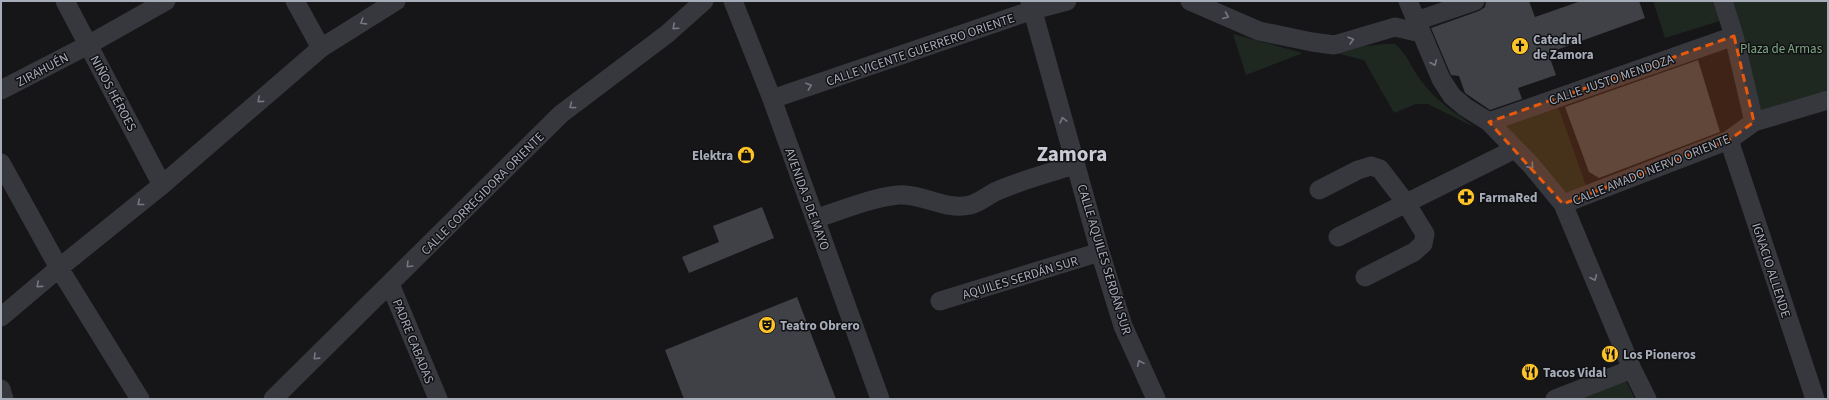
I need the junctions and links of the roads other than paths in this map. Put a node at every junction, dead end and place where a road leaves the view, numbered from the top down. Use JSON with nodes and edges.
{"nodes":[{"id":1,"x":65,"y":1,"type":"edge"},
{"id":2,"x":166,"y":1,"type":"edge"},
{"id":3,"x":295,"y":1,"type":"edge"},
{"id":4,"x":396,"y":1,"type":"edge"},
{"id":5,"x":704,"y":1,"type":"edge"},
{"id":6,"x":733,"y":1,"type":"edge"},
{"id":7,"x":1067,"y":1,"type":"edge"},
{"id":8,"x":1190,"y":1,"type":"edge"},
{"id":9,"x":1408,"y":1,"type":"edge"},
{"id":10,"x":1475,"y":1,"type":"edge"},
{"id":11,"x":1723,"y":1,"type":"edge"},
{"id":12,"x":1032,"y":6,"type":"edge"},
{"id":13,"x":1418,"y":27,"type":"junction"},
{"id":14,"x":1734,"y":36,"type":"junction"},
{"id":15,"x":88,"y":45,"type":"junction"},
{"id":16,"x":321,"y":48,"type":"junction"},
{"id":17,"x":1,"y":90,"type":"edge"},
{"id":18,"x":772,"y":99,"type":"junction"},
{"id":19,"x":1828,"y":100,"type":"edge"},
{"id":20,"x":1489,"y":122,"type":"junction"},
{"id":21,"x":1754,"y":122,"type":"junction"},
{"id":22,"x":1730,"y":140,"type":"junction"},
{"id":23,"x":1515,"y":149,"type":"junction"},
{"id":24,"x":1,"y":163,"type":"edge"},
{"id":25,"x":1075,"y":165,"type":"junction"},
{"id":26,"x":162,"y":185,"type":"junction"},
{"id":27,"x":1319,"y":190,"type":"dead end"},
{"id":28,"x":1406,"y":203,"type":"junction"},
{"id":29,"x":1563,"y":204,"type":"junction"},
{"id":30,"x":815,"y":219,"type":"junction"},
{"id":31,"x":1338,"y":237,"type":"dead end"},
{"id":32,"x":1100,"y":252,"type":"junction"},
{"id":33,"x":59,"y":268,"type":"junction"},
{"id":34,"x":1365,"y":277,"type":"dead end"},
{"id":35,"x":390,"y":284,"type":"junction"},
{"id":36,"x":940,"y":301,"type":"dead end"},
{"id":37,"x":1,"y":318,"type":"edge"},
{"id":38,"x":1632,"y":369,"type":"junction"},
{"id":39,"x":1,"y":389,"type":"edge"},
{"id":40,"x":4,"y":399,"type":"edge"},
{"id":41,"x":140,"y":399,"type":"edge"},
{"id":42,"x":273,"y":399,"type":"edge"},
{"id":43,"x":438,"y":399,"type":"edge"},
{"id":44,"x":880,"y":399,"type":"edge"},
{"id":45,"x":1156,"y":399,"type":"edge"},
{"id":46,"x":1555,"y":399,"type":"edge"},
{"id":47,"x":1647,"y":399,"type":"edge"},
{"id":48,"x":1815,"y":399,"type":"edge"}],
"edges":[{"from":1,"to":15,"type":"street","name":"NIÑOS HÉROES"},
{"from":2,"to":15,"type":"street","name":"ZIRAHUÉN"},
{"from":3,"to":16,"type":"street"},
{"from":4,"to":16,"type":"street","one_way":true},
{"from":5,"to":35,"type":"street","name":"CALLE CORREGIDORA ORIENTE","one_way":true},
{"from":6,"to":18,"type":"street","name":"AVENIDA 5 DE MAYO"},
{"from":7,"to":12,"type":"street","name":"CALLE VICENTE GUERRERO ORIENTE"},
{"from":8,"to":13,"type":"street","one_way":true},
{"from":9,"to":13,"type":"street"},
{"from":10,"to":13,"type":"street"},
{"from":11,"to":14,"type":"street"},
{"from":18,"to":12,"type":"street","name":"CALLE VICENTE GUERRERO ORIENTE","one_way":true},
{"from":25,"to":12,"type":"street","name":"CALLE AQUILES SERDÁN SUR","one_way":true},
{"from":13,"to":20,"type":"street","one_way":true},
{"from":14,"to":20,"type":"street","name":"CALLE JUSTO MENDOZA"},
{"from":14,"to":21,"type":"street"},
{"from":15,"to":17,"type":"street","name":"ZIRAHUÉN"},
{"from":15,"to":26,"type":"street","name":"NIÑOS HÉROES"},
{"from":16,"to":26,"type":"street","one_way":true},
{"from":18,"to":30,"type":"street","name":"AVENIDA 5 DE MAYO"},
{"from":19,"to":21,"type":"street","name":"CALLE AMADO NERVO ORIENTE"},
{"from":20,"to":23,"type":"street"},
{"from":21,"to":22,"type":"street","name":"CALLE AMADO NERVO ORIENTE"},
{"from":22,"to":29,"type":"street","name":"CALLE AMADO NERVO ORIENTE"},
{"from":22,"to":48,"type":"street","name":"IGNACIO ALLENDE"},
{"from":23,"to":28,"type":"street"},
{"from":23,"to":29,"type":"street","one_way":true},
{"from":24,"to":33,"type":"street"},
{"from":25,"to":30,"type":"street"},
{"from":25,"to":32,"type":"street","name":"CALLE AQUILES SERDÁN SUR"},
{"from":26,"to":33,"type":"street","one_way":true},
{"from":27,"to":28,"type":"street"},
{"from":28,"to":31,"type":"street"},
{"from":28,"to":34,"type":"street"},
{"from":29,"to":38,"type":"street","one_way":true},
{"from":30,"to":44,"type":"street","name":"AVENIDA 5 DE MAYO"},
{"from":32,"to":36,"type":"street","name":"AQUILES SERDÁN SUR"},
{"from":45,"to":32,"type":"street","name":"CALLE AQUILES SERDÁN SUR","one_way":true},
{"from":33,"to":37,"type":"street","one_way":true},
{"from":33,"to":41,"type":"street"},
{"from":35,"to":42,"type":"street","name":"CALLE CORREGIDORA ORIENTE","one_way":true},
{"from":35,"to":43,"type":"street","name":"PADRE CABADAS"},
{"from":38,"to":46,"type":"street"},
{"from":38,"to":47,"type":"street"},
{"from":39,"to":40,"type":"street"}]}
